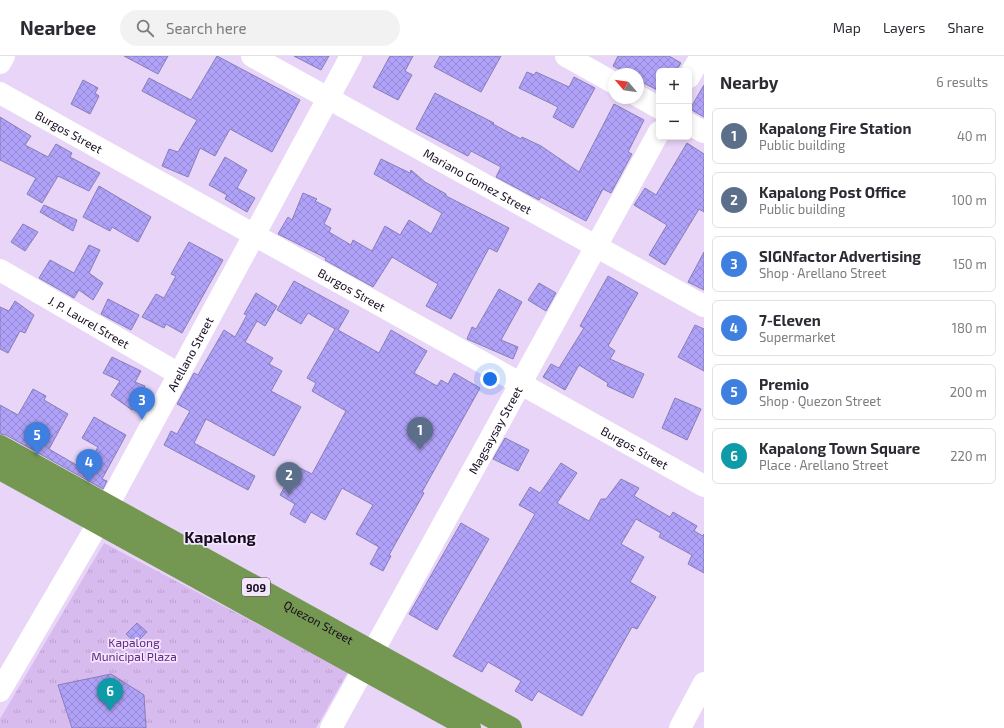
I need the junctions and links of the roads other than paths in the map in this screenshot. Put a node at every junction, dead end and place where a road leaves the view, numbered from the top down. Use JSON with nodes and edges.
{"nodes":[{"id":1,"x":4,"y":56,"type":"edge"},
{"id":2,"x":252,"y":56,"type":"edge"},
{"id":3,"x":351,"y":56,"type":"edge"},
{"id":4,"x":566,"y":56,"type":"edge"},
{"id":5,"x":701,"y":56,"type":"edge"},
{"id":6,"x":0,"y":63,"type":"edge"},
{"id":7,"x":692,"y":72,"type":"edge"},
{"id":8,"x":608,"y":80,"type":"edge"},
{"id":9,"x":0,"y":93,"type":"edge"},
{"id":10,"x":328,"y":98,"type":"junction"},
{"id":11,"x":644,"y":99,"type":"edge"},
{"id":12,"x":656,"y":106,"type":"edge"},
{"id":13,"x":692,"y":126,"type":"edge"},
{"id":14,"x":704,"y":132,"type":"edge"},
{"id":15,"x":656,"y":137,"type":"edge"},
{"id":16,"x":254,"y":234,"type":"junction"},
{"id":17,"x":596,"y":246,"type":"junction"},
{"id":18,"x":0,"y":270,"type":"edge"},
{"id":19,"x":704,"y":306,"type":"edge"},
{"id":20,"x":178,"y":374,"type":"junction"},
{"id":21,"x":520,"y":383,"type":"junction"},
{"id":22,"x":0,"y":446,"type":"edge"},
{"id":23,"x":0,"y":469,"type":"edge"},
{"id":24,"x":704,"y":486,"type":"edge"},
{"id":25,"x":103,"y":513,"type":"junction"},
{"id":26,"x":368,"y":660,"type":"junction"},
{"id":27,"x":704,"y":684,"type":"edge"},
{"id":28,"x":0,"y":692,"type":"edge"},
{"id":29,"x":331,"y":728,"type":"edge"},
{"id":30,"x":470,"y":728,"type":"edge"},
{"id":31,"x":511,"y":728,"type":"edge"},
{"id":32,"x":680,"y":728,"type":"edge"}],
"edges":[{"from":1,"to":6,"type":"street"},
{"from":2,"to":10,"type":"street","name":"Mariano Gomez Street"},
{"from":3,"to":10,"type":"street","name":"Arellano Street"},
{"from":4,"to":8,"type":"street"},
{"from":5,"to":7,"type":"street"},
{"from":9,"to":16,"type":"street","name":"Burgos Street"},
{"from":10,"to":16,"type":"street","name":"Arellano Street"},
{"from":10,"to":17,"type":"street","name":"Mariano Gomez Street"},
{"from":11,"to":12,"type":"street"},
{"from":13,"to":14,"type":"street"},
{"from":15,"to":17,"type":"street","name":"Magsaysay Street"},
{"from":16,"to":20,"type":"street","name":"Arellano Street"},
{"from":16,"to":21,"type":"street","name":"Burgos Street"},
{"from":17,"to":19,"type":"street","name":"Mariano Gomez Street"},
{"from":17,"to":21,"type":"street","name":"Magsaysay Street"},
{"from":18,"to":20,"type":"street","name":"J. P. Laurel Street"},
{"from":20,"to":25,"type":"street","name":"Arellano Street"},
{"from":21,"to":24,"type":"street","name":"Burgos Street"},
{"from":21,"to":26,"type":"street","name":"Magsaysay Street"},
{"from":22,"to":25,"type":"highway","name":"Quezon Street","number":"909"},
{"from":23,"to":25,"type":"highway","name":"Quezon Street","number":"909"},
{"from":25,"to":26,"type":"highway","name":"Quezon Street","number":"909"},
{"from":25,"to":28,"type":"street","name":"Arellano Street"},
{"from":26,"to":29,"type":"street","name":"Magsaysay Street"},
{"from":26,"to":30,"type":"highway","name":"Quezon Street","number":"909"},
{"from":26,"to":31,"type":"highway","name":"Quezon Street","number":"909"},
{"from":27,"to":32,"type":"street"}]}
